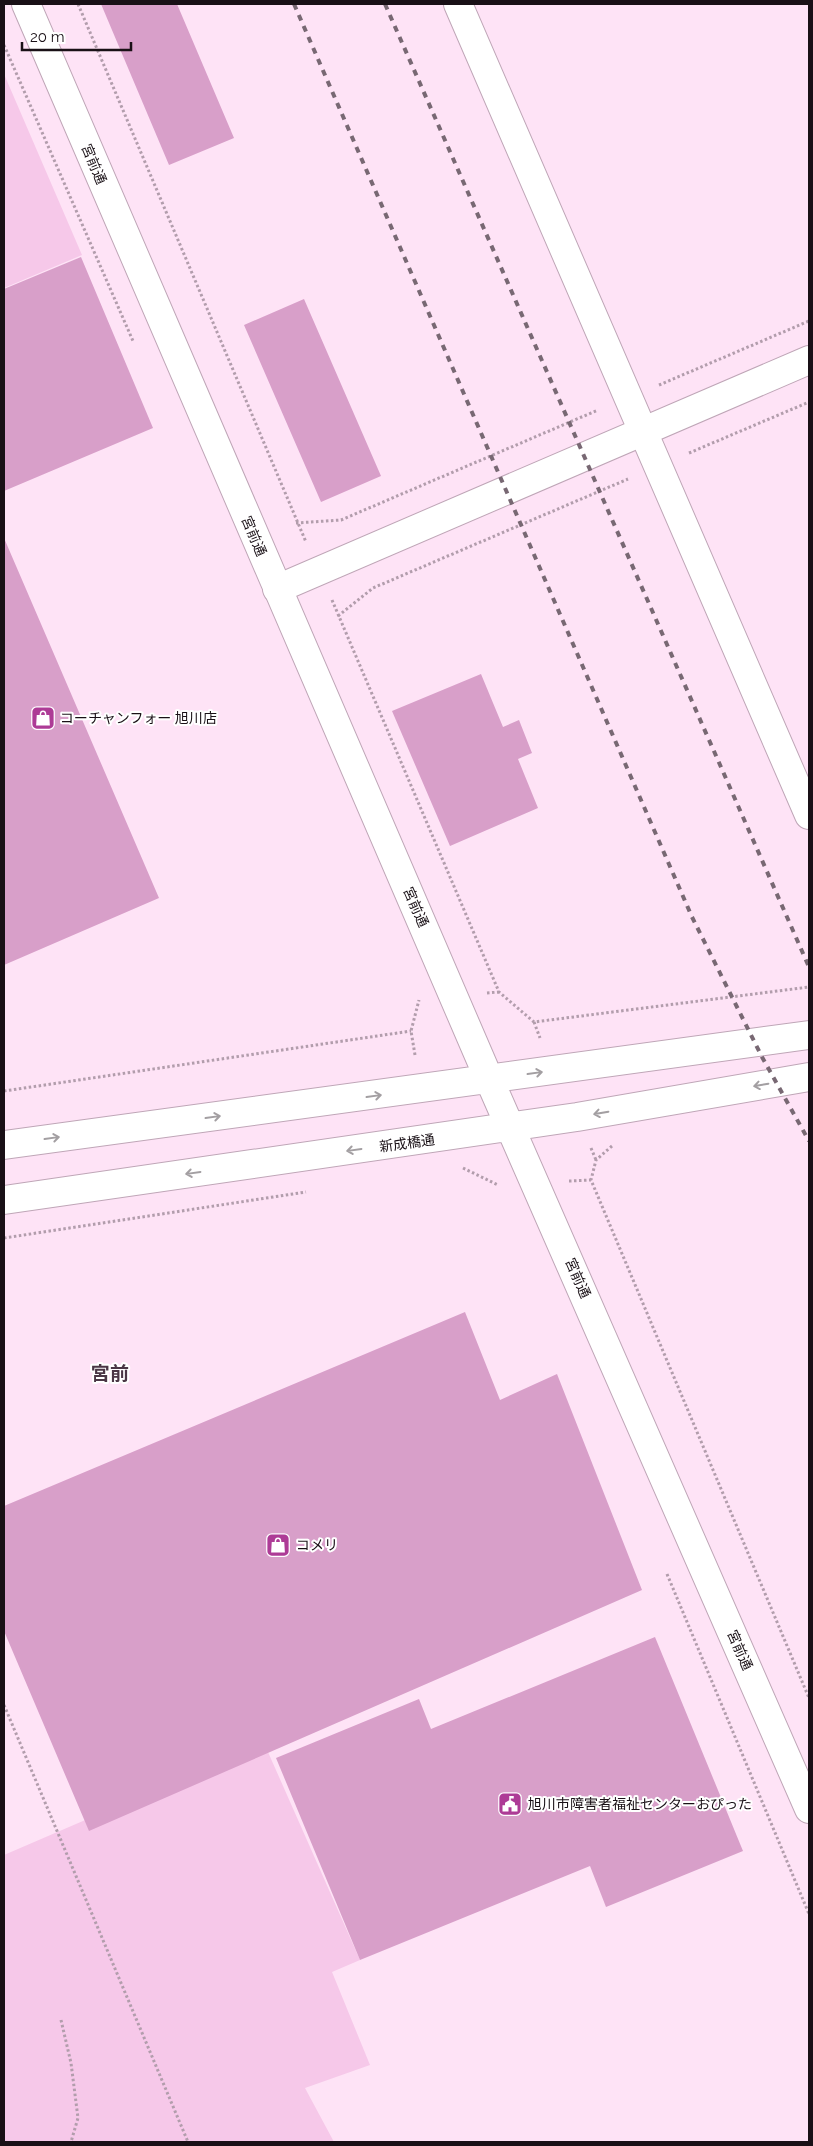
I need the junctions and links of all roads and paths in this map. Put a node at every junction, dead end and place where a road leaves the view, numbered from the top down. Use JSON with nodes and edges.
{"nodes":[{"id":1,"x":26,"y":4,"type":"edge"},
{"id":2,"x":78,"y":4,"type":"edge"},
{"id":3,"x":458,"y":4,"type":"edge"},
{"id":4,"x":809,"y":321,"type":"edge"},
{"id":5,"x":809,"y":360,"type":"edge"},
{"id":6,"x":630,"y":397,"type":"junction"},
{"id":7,"x":809,"y":402,"type":"edge"},
{"id":8,"x":644,"y":430,"type":"junction"},
{"id":9,"x":660,"y":466,"type":"junction"},
{"id":10,"x":296,"y":523,"type":"junction"},
{"id":11,"x":320,"y":570,"type":"junction"},
{"id":12,"x":277,"y":589,"type":"junction"},
{"id":13,"x":338,"y":616,"type":"junction"},
{"id":14,"x":809,"y":815,"type":"edge"},
{"id":15,"x":809,"y":988,"type":"edge"},
{"id":16,"x":411,"y":1031,"type":"dead end"},
{"id":17,"x":809,"y":1034,"type":"edge"},
{"id":18,"x":809,"y":1077,"type":"edge"},
{"id":19,"x":489,"y":1079,"type":"junction"},
{"id":20,"x":4,"y":1091,"type":"edge"},
{"id":21,"x":510,"y":1126,"type":"junction"},
{"id":22,"x":617,"y":1141,"type":"dead end"},
{"id":23,"x":4,"y":1145,"type":"edge"},
{"id":24,"x":456,"y":1170,"type":"dead end"},
{"id":25,"x":507,"y":1189,"type":"dead end"},
{"id":26,"x":309,"y":1192,"type":"dead end"},
{"id":27,"x":4,"y":1200,"type":"edge"},
{"id":28,"x":4,"y":1238,"type":"edge"},
{"id":29,"x":664,"y":1566,"type":"dead end"},
{"id":30,"x":809,"y":1698,"type":"edge"},
{"id":31,"x":4,"y":1705,"type":"edge"},
{"id":32,"x":809,"y":1809,"type":"edge"},
{"id":33,"x":809,"y":1914,"type":"edge"},
{"id":34,"x":61,"y":2020,"type":"dead end"},
{"id":35,"x":71,"y":2142,"type":"edge"},
{"id":36,"x":188,"y":2142,"type":"edge"}],
"edges":[{"from":1,"to":12,"type":"street","name":"宮前通"},
{"from":2,"to":10,"type":"path"},
{"from":3,"to":6,"type":"street"},
{"from":4,"to":6,"type":"path"},
{"from":5,"to":8,"type":"street"},
{"from":6,"to":8,"type":"street"},
{"from":6,"to":10,"type":"path"},
{"from":7,"to":9,"type":"path"},
{"from":8,"to":9,"type":"street"},
{"from":8,"to":11,"type":"street"},
{"from":9,"to":13,"type":"path"},
{"from":9,"to":14,"type":"street"},
{"from":10,"to":11,"type":"path"},
{"from":11,"to":12,"type":"street"},
{"from":11,"to":13,"type":"path"},
{"from":12,"to":19,"type":"street","name":"宮前通"},
{"from":13,"to":15,"type":"path"},
{"from":16,"to":20,"type":"path"},
{"from":19,"to":17,"type":"street","one_way":true},
{"from":18,"to":21,"type":"street","name":"新成橋通","one_way":true},
{"from":19,"to":21,"type":"street","name":"宮前通"},
{"from":23,"to":19,"type":"street","one_way":true},
{"from":21,"to":27,"type":"street","name":"新成橋通","one_way":true},
{"from":21,"to":32,"type":"street","name":"宮前通"},
{"from":22,"to":30,"type":"path"},
{"from":24,"to":25,"type":"path"},
{"from":26,"to":28,"type":"path"},
{"from":29,"to":33,"type":"path"},
{"from":31,"to":36,"type":"path"},
{"from":34,"to":35,"type":"path"}]}
